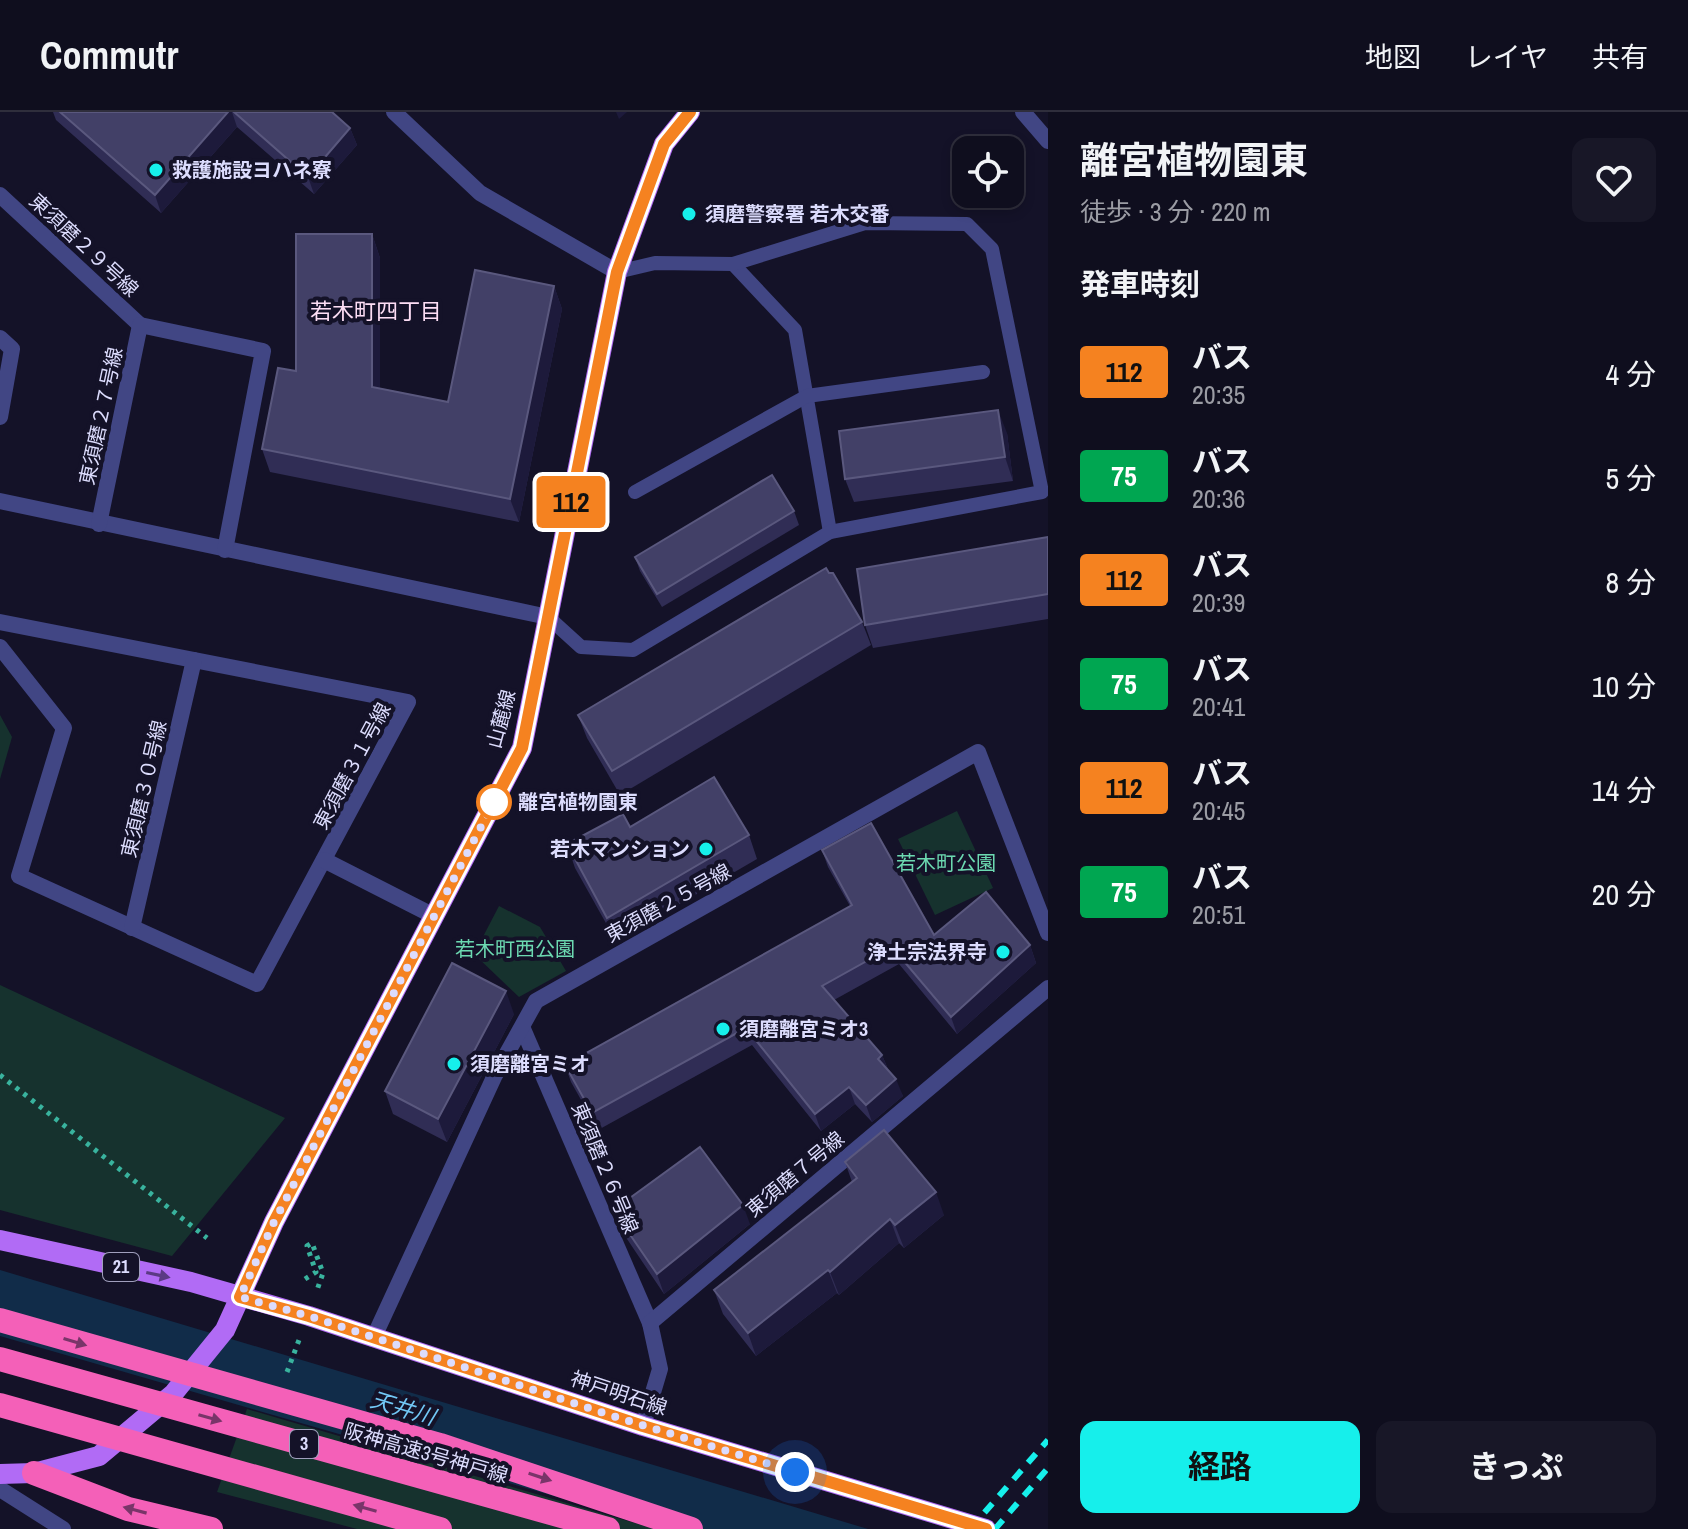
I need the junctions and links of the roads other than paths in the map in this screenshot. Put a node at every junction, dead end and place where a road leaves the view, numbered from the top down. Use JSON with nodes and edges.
{"nodes":[{"id":1,"x":690,"y":112,"type":"edge"},
{"id":2,"x":1023,"y":112,"type":"edge"},
{"id":3,"x":398,"y":114,"type":"edge"},
{"id":4,"x":1048,"y":141,"type":"edge"},
{"id":5,"x":0,"y":195,"type":"edge"},
{"id":6,"x":733,"y":264,"type":"junction"},
{"id":7,"x":617,"y":272,"type":"junction"},
{"id":8,"x":140,"y":325,"type":"junction"},
{"id":9,"x":0,"y":338,"type":"edge"},
{"id":10,"x":983,"y":372,"type":"dead end"},
{"id":11,"x":807,"y":396,"type":"junction"},
{"id":12,"x":0,"y":417,"type":"edge"},
{"id":13,"x":635,"y":492,"type":"dead end"},
{"id":14,"x":0,"y":501,"type":"edge"},
{"id":15,"x":99,"y":524,"type":"junction"},
{"id":16,"x":830,"y":532,"type":"junction"},
{"id":17,"x":225,"y":550,"type":"junction"},
{"id":18,"x":548,"y":617,"type":"junction"},
{"id":19,"x":0,"y":622,"type":"edge"},
{"id":20,"x":0,"y":647,"type":"edge"},
{"id":21,"x":194,"y":660,"type":"junction"},
{"id":22,"x":324,"y":860,"type":"junction"},
{"id":23,"x":434,"y":916,"type":"junction"},
{"id":24,"x":132,"y":928,"type":"junction"},
{"id":25,"x":1048,"y":933,"type":"edge"},
{"id":26,"x":1048,"y":988,"type":"edge"},
{"id":27,"x":523,"y":1029,"type":"junction"},
{"id":28,"x":0,"y":1240,"type":"edge"},
{"id":29,"x":240,"y":1297,"type":"junction"},
{"id":30,"x":0,"y":1320,"type":"edge"},
{"id":31,"x":650,"y":1323,"type":"junction"},
{"id":32,"x":373,"y":1339,"type":"junction"},
{"id":33,"x":0,"y":1359,"type":"edge"},
{"id":34,"x":0,"y":1405,"type":"edge"},
{"id":35,"x":643,"y":1426,"type":"junction"},
{"id":36,"x":34,"y":1473,"type":"junction"},
{"id":37,"x":0,"y":1474,"type":"edge"},
{"id":38,"x":0,"y":1489,"type":"edge"},
{"id":39,"x":63,"y":1529,"type":"edge"},
{"id":40,"x":211,"y":1529,"type":"edge"},
{"id":41,"x":440,"y":1529,"type":"edge"},
{"id":42,"x":608,"y":1529,"type":"edge"},
{"id":43,"x":691,"y":1529,"type":"edge"},
{"id":44,"x":986,"y":1529,"type":"edge"}],
"edges":[{"from":1,"to":7,"type":"main road","name":"山麓線"},
{"from":2,"to":4,"type":"street"},
{"from":3,"to":7,"type":"street"},
{"from":5,"to":8,"type":"street","name":"東須磨２９号線"},
{"from":6,"to":7,"type":"lane"},
{"from":6,"to":11,"type":"lane"},
{"from":6,"to":16,"type":"lane"},
{"from":7,"to":18,"type":"main road","name":"山麓線"},
{"from":8,"to":15,"type":"street","name":"東須磨２７号線"},
{"from":8,"to":17,"type":"street","name":"東須磨２７号線"},
{"from":9,"to":12,"type":"street"},
{"from":10,"to":11,"type":"lane"},
{"from":11,"to":13,"type":"lane"},
{"from":11,"to":16,"type":"lane"},
{"from":14,"to":15,"type":"street"},
{"from":15,"to":17,"type":"street"},
{"from":16,"to":18,"type":"lane"},
{"from":17,"to":18,"type":"street"},
{"from":18,"to":23,"type":"main road","name":"山麓線"},
{"from":19,"to":21,"type":"street","name":"東須磨３１号線"},
{"from":20,"to":24,"type":"street","name":"東須磨３１号線"},
{"from":21,"to":22,"type":"street","name":"東須磨３１号線"},
{"from":21,"to":24,"type":"street","name":"東須磨３０号線"},
{"from":22,"to":23,"type":"street"},
{"from":22,"to":24,"type":"street","name":"東須磨３１号線"},
{"from":23,"to":29,"type":"main road","name":"山麓線"},
{"from":25,"to":27,"type":"street","name":"東須磨２５号線"},
{"from":26,"to":31,"type":"street","name":"東須磨７号線"},
{"from":27,"to":31,"type":"street","name":"東須磨２６号線"},
{"from":27,"to":32,"type":"street","name":"東須磨２５号線"},
{"from":28,"to":29,"type":"main road","name":"神戸明石線","number":"21","one_way":true},
{"from":29,"to":32,"type":"main road","name":"神戸明石線","number":"21"},
{"from":29,"to":36,"type":"main road"},
{"from":30,"to":43,"type":"highway","one_way":true},
{"from":31,"to":35,"type":"street"},
{"from":32,"to":35,"type":"main road","name":"神戸明石線","number":"21"},
{"from":33,"to":42,"type":"highway","name":"阪神高速3号神戸線","number":"3","one_way":true},
{"from":41,"to":34,"type":"highway","number":"3","one_way":true},
{"from":35,"to":44,"type":"main road","name":"神戸明石線","number":"21"},
{"from":36,"to":37,"type":"main road"},
{"from":40,"to":36,"type":"highway","one_way":true},
{"from":38,"to":39,"type":"street"}]}
